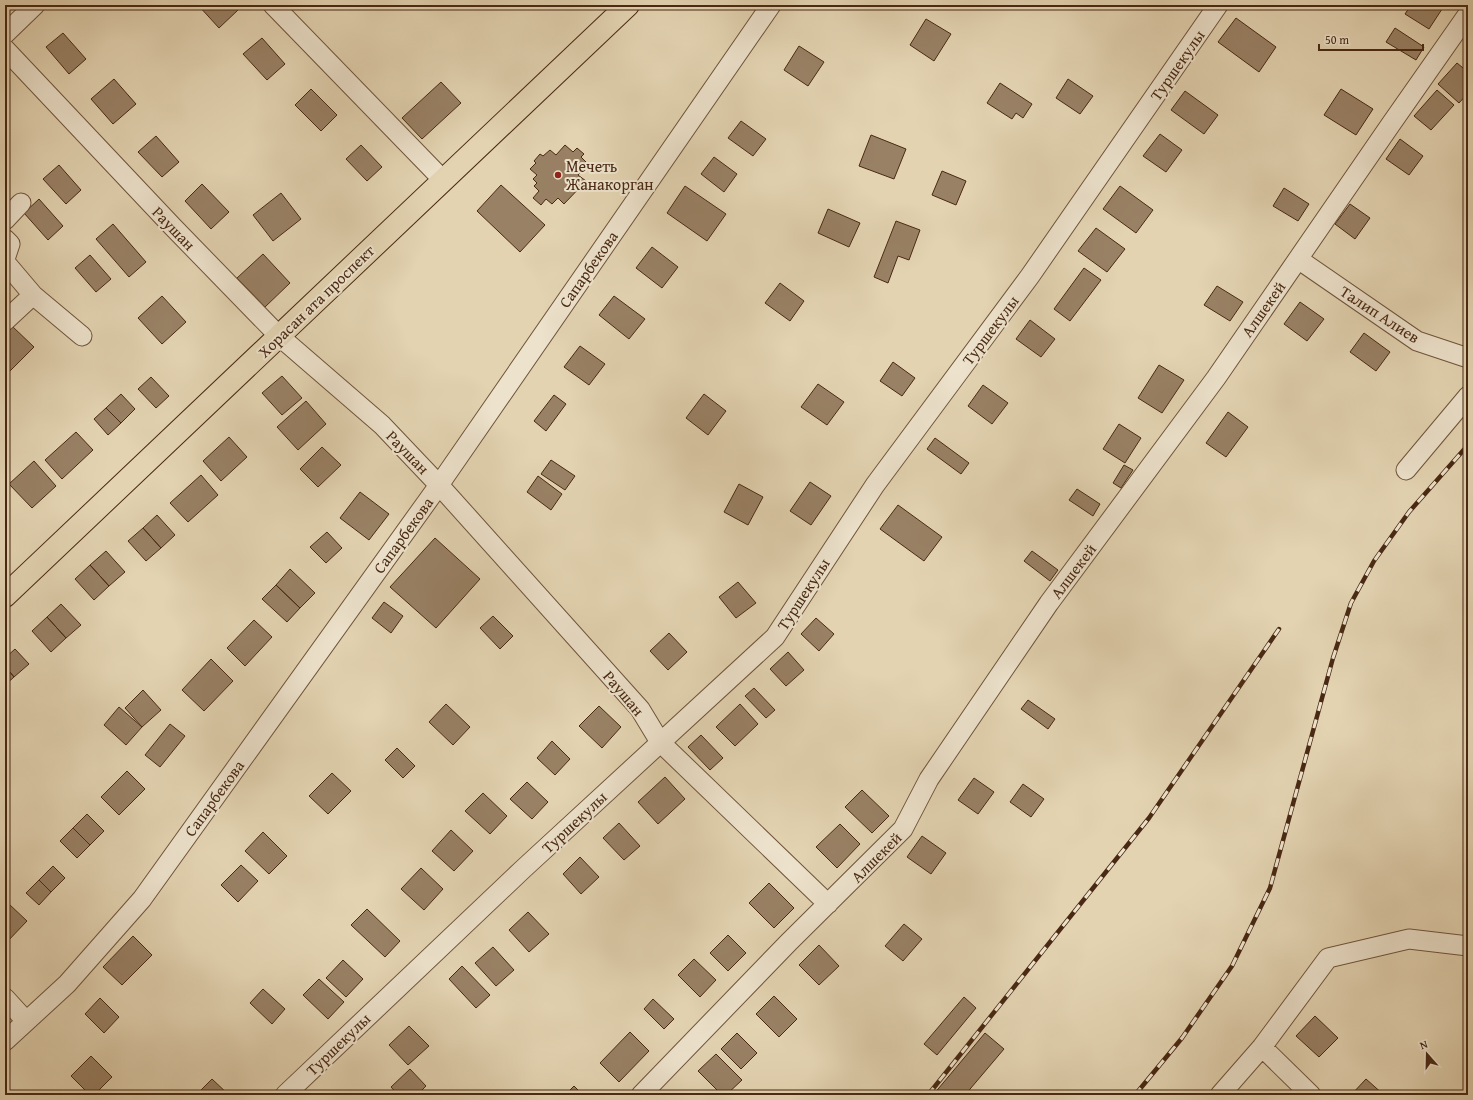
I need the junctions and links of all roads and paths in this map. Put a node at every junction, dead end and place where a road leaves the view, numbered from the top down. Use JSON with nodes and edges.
{"nodes":[{"id":1,"x":35,"y":5,"type":"edge"},
{"id":2,"x":273,"y":5,"type":"edge"},
{"id":3,"x":628,"y":5,"type":"edge"},
{"id":4,"x":771,"y":5,"type":"edge"},
{"id":5,"x":1218,"y":5,"type":"edge"},
{"id":6,"x":1468,"y":14,"type":"edge"},
{"id":7,"x":5,"y":34,"type":"edge"},
{"id":8,"x":5,"y":49,"type":"edge"},
{"id":9,"x":444,"y":180,"type":"junction"},
{"id":10,"x":21,"y":203,"type":"dead end"},
{"id":11,"x":5,"y":220,"type":"edge"},
{"id":12,"x":5,"y":239,"type":"edge"},
{"id":13,"x":1298,"y":259,"type":"junction"},
{"id":14,"x":5,"y":261,"type":"edge"},
{"id":15,"x":33,"y":295,"type":"junction"},
{"id":16,"x":5,"y":321,"type":"edge"},
{"id":17,"x":82,"y":336,"type":"dead end"},
{"id":18,"x":279,"y":336,"type":"junction"},
{"id":19,"x":1468,"y":358,"type":"edge"},
{"id":20,"x":1468,"y":396,"type":"edge"},
{"id":21,"x":1406,"y":470,"type":"dead end"},
{"id":22,"x":439,"y":485,"type":"junction"},
{"id":23,"x":5,"y":596,"type":"edge"},
{"id":24,"x":660,"y":742,"type":"junction"},
{"id":25,"x":828,"y":904,"type":"junction"},
{"id":26,"x":1468,"y":946,"type":"edge"},
{"id":27,"x":5,"y":998,"type":"edge"},
{"id":28,"x":26,"y":1022,"type":"junction"},
{"id":29,"x":5,"y":1042,"type":"edge"},
{"id":30,"x":1262,"y":1047,"type":"junction"},
{"id":31,"x":286,"y":1095,"type":"edge"},
{"id":32,"x":640,"y":1095,"type":"edge"},
{"id":33,"x":1220,"y":1095,"type":"edge"},
{"id":34,"x":1311,"y":1095,"type":"edge"}],
"edges":[{"from":1,"to":7,"type":"street"},
{"from":2,"to":9,"type":"street"},
{"from":3,"to":9,"type":"main road","name":"Хорасан ата проспект"},
{"from":4,"to":22,"type":"street","name":"Сапарбекова"},
{"from":5,"to":24,"type":"street","name":"Туршекулы"},
{"from":6,"to":13,"type":"street","name":"Алшекей"},
{"from":8,"to":18,"type":"street","name":"Раушан"},
{"from":9,"to":18,"type":"main road","name":"Хорасан ата проспект"},
{"from":10,"to":11,"type":"street"},
{"from":12,"to":14,"type":"street"},
{"from":13,"to":19,"type":"street","name":"Талип Алиев"},
{"from":13,"to":25,"type":"street","name":"Алшекей"},
{"from":14,"to":15,"type":"street"},
{"from":15,"to":16,"type":"street"},
{"from":15,"to":17,"type":"street"},
{"from":18,"to":22,"type":"street","name":"Раушан"},
{"from":18,"to":23,"type":"main road","name":"Хорасан ата проспект"},
{"from":20,"to":21,"type":"street"},
{"from":22,"to":24,"type":"street","name":"Раушан"},
{"from":22,"to":28,"type":"street","name":"Сапарбекова"},
{"from":24,"to":25,"type":"street","name":"Раушан"},
{"from":24,"to":31,"type":"street","name":"Туршекулы"},
{"from":25,"to":32,"type":"street","name":"Алшекей"},
{"from":26,"to":30,"type":"street"},
{"from":27,"to":28,"type":"street"},
{"from":28,"to":29,"type":"street","name":"Сапарбекова"},
{"from":30,"to":33,"type":"street"},
{"from":30,"to":34,"type":"street"}]}
